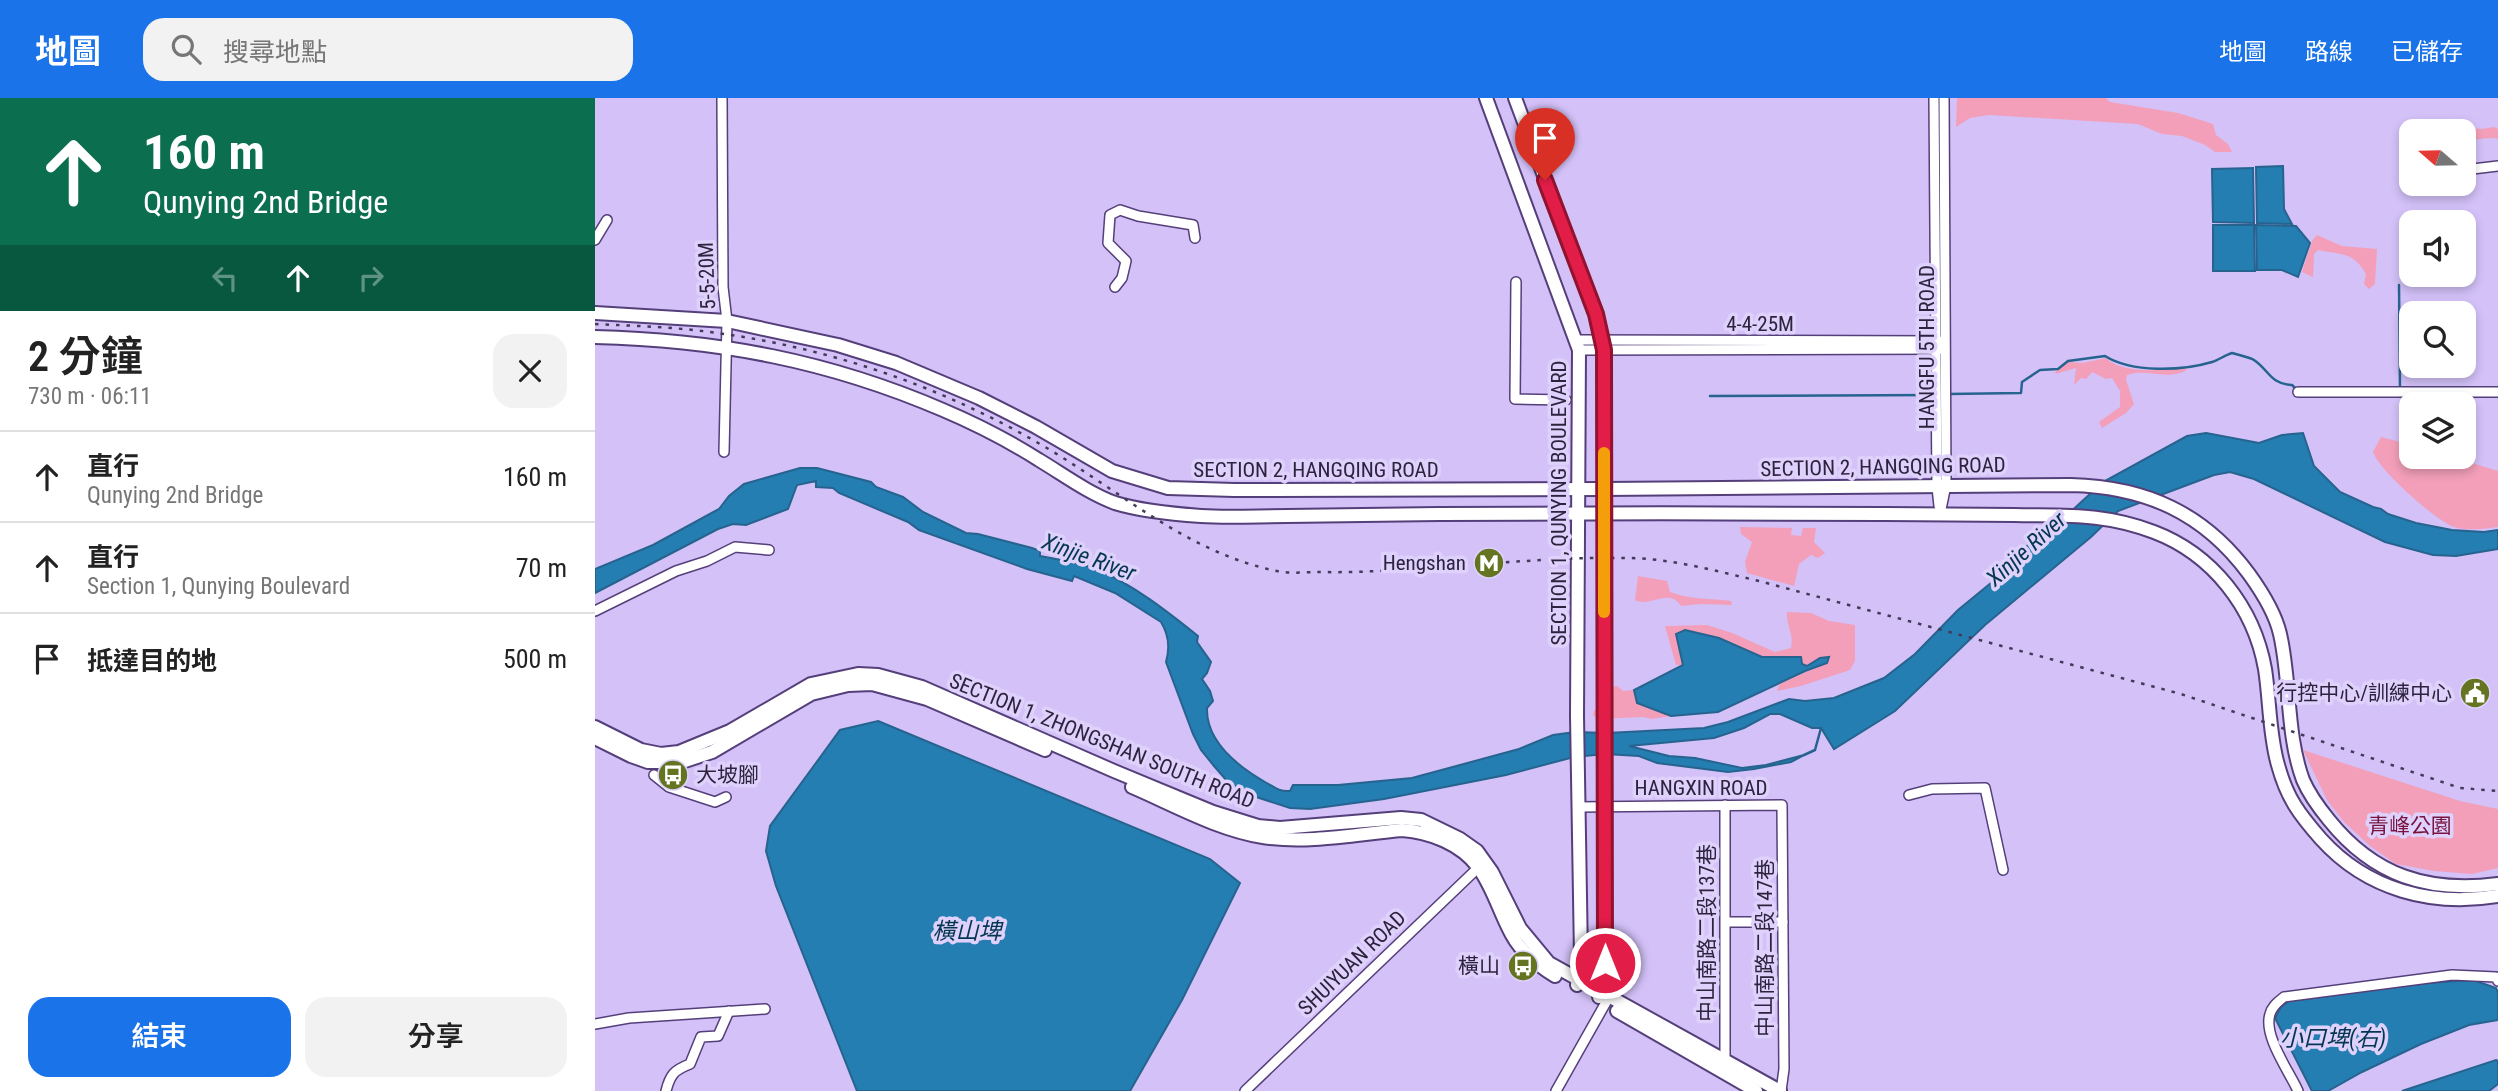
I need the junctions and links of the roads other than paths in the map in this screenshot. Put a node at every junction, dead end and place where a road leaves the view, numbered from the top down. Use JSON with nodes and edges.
{"nodes":[{"id":1,"x":722,"y":98,"type":"edge"},
{"id":2,"x":1486,"y":98,"type":"edge"},
{"id":3,"x":1515,"y":98,"type":"edge"},
{"id":4,"x":1934,"y":98,"type":"edge"},
{"id":5,"x":1944,"y":98,"type":"edge"},
{"id":6,"x":2498,"y":166,"type":"edge"},
{"id":7,"x":2476,"y":169,"type":"edge"},
{"id":8,"x":607,"y":220,"type":"dead end"},
{"id":9,"x":1195,"y":238,"type":"dead end"},
{"id":10,"x":595,"y":240,"type":"edge"},
{"id":11,"x":1516,"y":282,"type":"dead end"},
{"id":12,"x":1115,"y":287,"type":"dead end"},
{"id":13,"x":595,"y":313,"type":"edge"},
{"id":14,"x":727,"y":321,"type":"junction"},
{"id":15,"x":595,"y":338,"type":"edge"},
{"id":16,"x":1578,"y":345,"type":"junction"},
{"id":17,"x":1940,"y":345,"type":"junction"},
{"id":18,"x":1604,"y":346,"type":"junction"},
{"id":19,"x":725,"y":347,"type":"junction"},
{"id":20,"x":2298,"y":392,"type":"dead end"},
{"id":21,"x":2498,"y":392,"type":"edge"},
{"id":22,"x":1566,"y":400,"type":"dead end"},
{"id":23,"x":724,"y":452,"type":"dead end"},
{"id":24,"x":1941,"y":486,"type":"junction"},
{"id":25,"x":1580,"y":489,"type":"junction"},
{"id":26,"x":1604,"y":489,"type":"junction"},
{"id":27,"x":1580,"y":513,"type":"junction"},
{"id":28,"x":1604,"y":513,"type":"junction"},
{"id":29,"x":1940,"y":514,"type":"junction"},
{"id":30,"x":769,"y":550,"type":"dead end"},
{"id":31,"x":595,"y":611,"type":"edge"},
{"id":32,"x":595,"y":727,"type":"edge"},
{"id":33,"x":595,"y":738,"type":"edge"},
{"id":34,"x":654,"y":775,"type":"dead end"},
{"id":35,"x":1909,"y":795,"type":"dead end"},
{"id":36,"x":726,"y":797,"type":"dead end"},
{"id":37,"x":1782,"y":805,"type":"joint"},
{"id":38,"x":1605,"y":806,"type":"junction"},
{"id":39,"x":1725,"y":806,"type":"junction"},
{"id":40,"x":1578,"y":807,"type":"junction"},
{"id":41,"x":1481,"y":864,"type":"junction"},
{"id":42,"x":2003,"y":870,"type":"dead end"},
{"id":43,"x":2498,"y":884,"type":"edge"},
{"id":44,"x":2498,"y":896,"type":"edge"},
{"id":45,"x":1725,"y":922,"type":"junction"},
{"id":46,"x":1783,"y":922,"type":"junction"},
{"id":47,"x":2498,"y":981,"type":"edge"},
{"id":48,"x":1577,"y":984,"type":"junction"},
{"id":49,"x":1603,"y":998,"type":"junction"},
{"id":50,"x":765,"y":1009,"type":"dead end"},
{"id":51,"x":729,"y":1011,"type":"junction"},
{"id":52,"x":595,"y":1024,"type":"edge"},
{"id":53,"x":1725,"y":1060,"type":"junction"},
{"id":54,"x":666,"y":1091,"type":"edge"},
{"id":55,"x":1245,"y":1091,"type":"edge"},
{"id":56,"x":1556,"y":1091,"type":"edge"},
{"id":57,"x":1756,"y":1091,"type":"edge"},
{"id":58,"x":1781,"y":1091,"type":"edge"},
{"id":59,"x":2298,"y":1091,"type":"edge"}],
"edges":[{"from":1,"to":14,"type":"street","name":"5-5-20M"},
{"from":2,"to":16,"type":"street","name":"SECTION 1, QUNYING BOULEVARD"},
{"from":3,"to":18,"type":"street"},
{"from":4,"to":17,"type":"street","name":"HANGFU 5TH ROAD"},
{"from":5,"to":17,"type":"street","name":"HANGFU 5TH ROAD"},
{"from":6,"to":7,"type":"street"},
{"from":8,"to":10,"type":"street"},
{"from":9,"to":12,"type":"street"},
{"from":11,"to":22,"type":"street"},
{"from":13,"to":14,"type":"street","name":"SECTION 2, HANGQING ROAD"},
{"from":14,"to":19,"type":"street","name":"5-5-20M"},
{"from":14,"to":25,"type":"street","name":"SECTION 2, HANGQING ROAD"},
{"from":15,"to":19,"type":"street"},
{"from":16,"to":18,"type":"street","name":"4-4-25M"},
{"from":16,"to":25,"type":"street","name":"SECTION 1, QUNYING BOULEVARD"},
{"from":17,"to":18,"type":"street","name":"4-4-25M"},
{"from":17,"to":24,"type":"street","name":"HANGFU 5TH ROAD"},
{"from":17,"to":24,"type":"street","name":"HANGFU 5TH ROAD"},
{"from":18,"to":26,"type":"street"},
{"from":19,"to":23,"type":"street","name":"5-5-20M"},
{"from":19,"to":27,"type":"street"},
{"from":20,"to":21,"type":"street"},
{"from":24,"to":26,"type":"street","name":"SECTION 2, HANGQING ROAD"},
{"from":24,"to":29,"type":"street","name":"HANGFU 5TH ROAD"},
{"from":24,"to":43,"type":"street","name":"SECTION 2, HANGQING ROAD"},
{"from":25,"to":26,"type":"street","name":"SECTION 2, HANGQING ROAD"},
{"from":25,"to":27,"type":"street","name":"SECTION 1, QUNYING BOULEVARD"},
{"from":26,"to":28,"type":"street"},
{"from":27,"to":28,"type":"street"},
{"from":27,"to":40,"type":"street","name":"SECTION 1, QUNYING BOULEVARD"},
{"from":28,"to":29,"type":"street"},
{"from":28,"to":38,"type":"street"},
{"from":29,"to":44,"type":"street"},
{"from":30,"to":31,"type":"street"},
{"from":32,"to":41,"type":"street","name":"SECTION 1, ZHONGSHAN SOUTH ROAD"},
{"from":33,"to":41,"type":"street","name":"SECTION 1, ZHONGSHAN SOUTH ROAD"},
{"from":34,"to":36,"type":"street"},
{"from":35,"to":42,"type":"street"},
{"from":37,"to":39,"type":"street","name":"HANGXIN ROAD"},
{"from":37,"to":46,"type":"street","name":"中山南路二段147巷"},
{"from":38,"to":39,"type":"street","name":"HANGXIN ROAD"},
{"from":38,"to":40,"type":"street","name":"HANGXIN ROAD"},
{"from":38,"to":49,"type":"street"},
{"from":39,"to":45,"type":"street","name":"中山南路二段137巷"},
{"from":40,"to":48,"type":"street"},
{"from":41,"to":48,"type":"street","name":"SECTION 1, ZHONGSHAN SOUTH ROAD"},
{"from":41,"to":55,"type":"street","name":"SHUIYUAN ROAD"},
{"from":45,"to":46,"type":"street"},
{"from":45,"to":53,"type":"street","name":"中山南路二段137巷"},
{"from":46,"to":58,"type":"street","name":"中山南路二段147巷"},
{"from":47,"to":59,"type":"street"},
{"from":48,"to":49,"type":"street"},
{"from":49,"to":53,"type":"street"},
{"from":49,"to":56,"type":"street"},
{"from":49,"to":57,"type":"street"},
{"from":50,"to":51,"type":"street"},
{"from":51,"to":52,"type":"street"},
{"from":51,"to":54,"type":"street"},
{"from":53,"to":58,"type":"street"}]}
